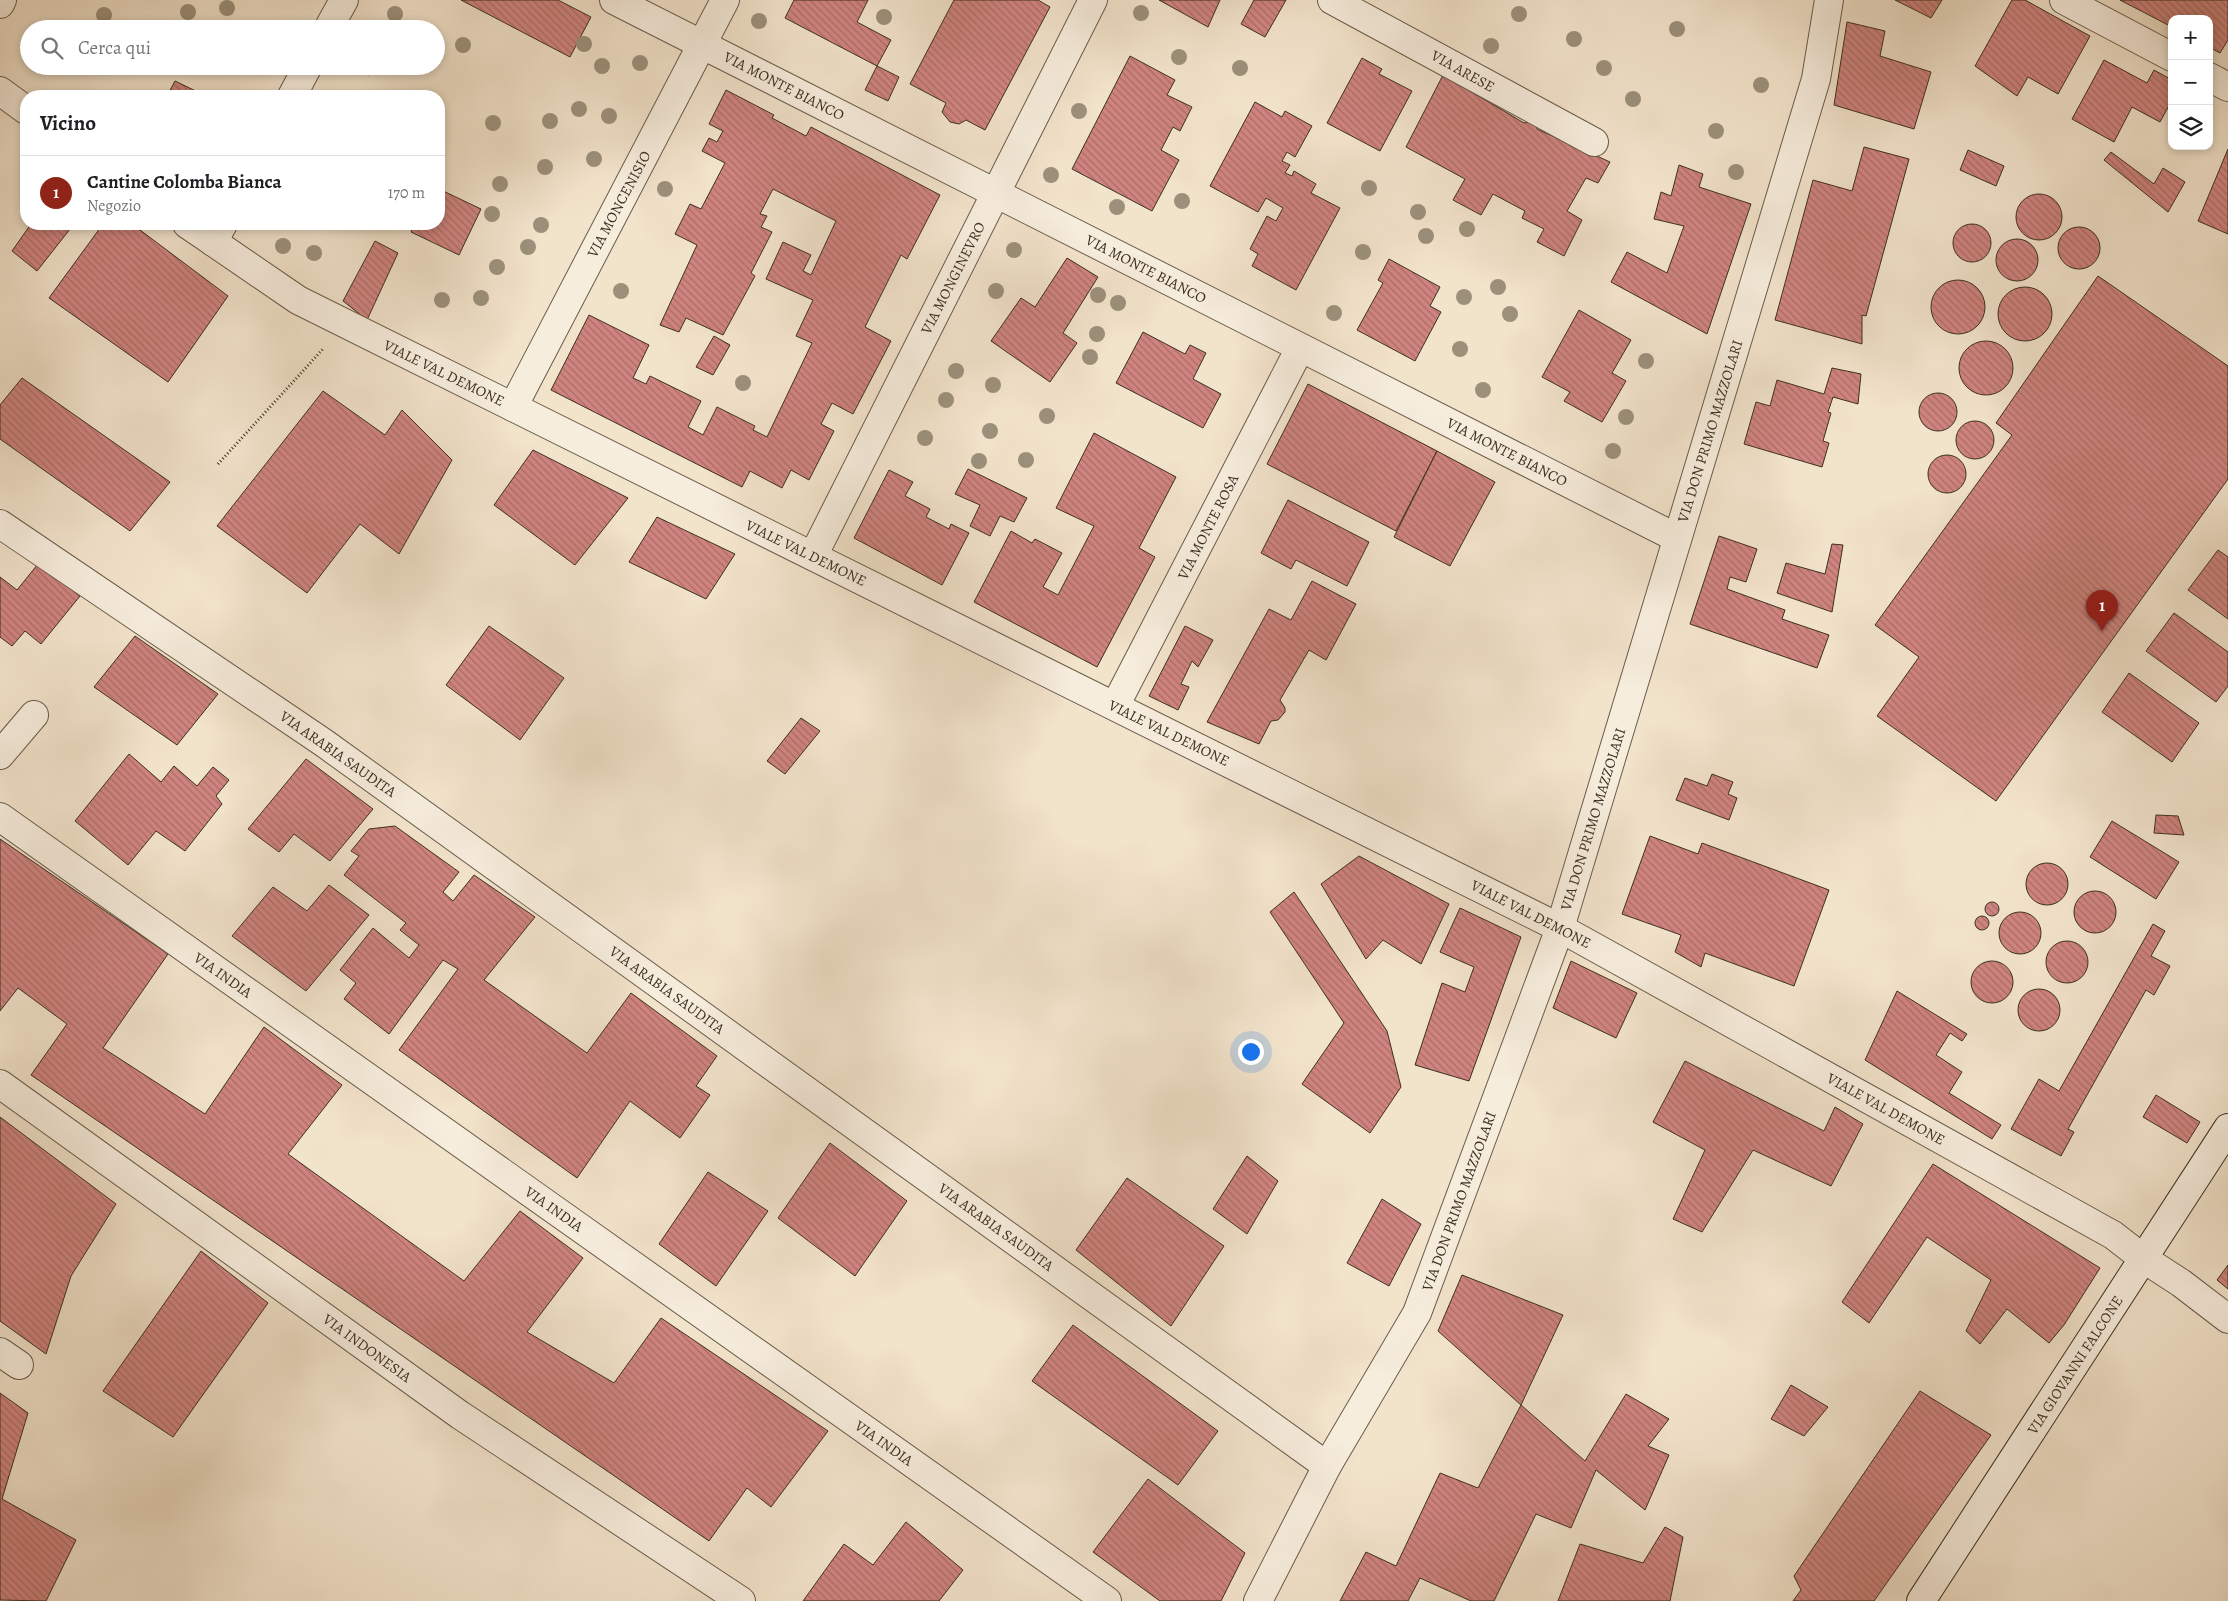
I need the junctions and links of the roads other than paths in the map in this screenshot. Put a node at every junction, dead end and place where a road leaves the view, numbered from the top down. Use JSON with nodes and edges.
{"nodes":[{"id":1,"x":2,"y":0,"type":"edge"},
{"id":2,"x":344,"y":0,"type":"edge"},
{"id":3,"x":614,"y":0,"type":"edge"},
{"id":4,"x":725,"y":0,"type":"edge"},
{"id":5,"x":1093,"y":0,"type":"edge"},
{"id":6,"x":1332,"y":0,"type":"edge"},
{"id":7,"x":1830,"y":0,"type":"edge"},
{"id":8,"x":2064,"y":0,"type":"edge"},
{"id":9,"x":0,"y":4,"type":"edge"},
{"id":10,"x":333,"y":20,"type":"edge"},
{"id":11,"x":702,"y":44,"type":"junction"},
{"id":12,"x":2168,"y":55,"type":"edge"},
{"id":13,"x":303,"y":75,"type":"edge"},
{"id":14,"x":2213,"y":79,"type":"edge"},
{"id":15,"x":2228,"y":87,"type":"edge"},
{"id":16,"x":295,"y":90,"type":"edge"},
{"id":17,"x":0,"y":91,"type":"edge"},
{"id":18,"x":20,"y":106,"type":"edge"},
{"id":19,"x":1594,"y":142,"type":"dead end"},
{"id":20,"x":996,"y":193,"type":"junction"},
{"id":21,"x":218,"y":233,"type":"edge"},
{"id":22,"x":1300,"y":348,"type":"junction"},
{"id":23,"x":513,"y":407,"type":"junction"},
{"id":24,"x":0,"y":524,"type":"edge"},
{"id":25,"x":1677,"y":538,"type":"junction"},
{"id":26,"x":813,"y":556,"type":"junction"},
{"id":27,"x":1115,"y":706,"type":"junction"},
{"id":28,"x":34,"y":714,"type":"dead end"},
{"id":29,"x":0,"y":755,"type":"edge"},
{"id":30,"x":0,"y":817,"type":"edge"},
{"id":31,"x":1560,"y":928,"type":"junction"},
{"id":32,"x":0,"y":1084,"type":"edge"},
{"id":33,"x":2228,"y":1128,"type":"edge"},
{"id":34,"x":2144,"y":1259,"type":"junction"},
{"id":35,"x":2228,"y":1319,"type":"edge"},
{"id":36,"x":1327,"y":1466,"type":"junction"},
{"id":37,"x":741,"y":1601,"type":"edge"},
{"id":38,"x":1107,"y":1601,"type":"edge"},
{"id":39,"x":1258,"y":1601,"type":"edge"},
{"id":40,"x":1921,"y":1601,"type":"edge"}],
"edges":[{"from":1,"to":9,"type":"street"},
{"from":2,"to":10,"type":"street"},
{"from":3,"to":11,"type":"street","name":"VIA MONTE BIANCO"},
{"from":4,"to":11,"type":"street","name":"VIA MONCENISIO"},
{"from":5,"to":20,"type":"street","name":"VIA MONGINEVRO"},
{"from":6,"to":19,"type":"street","name":"VIA ARESE"},
{"from":7,"to":25,"type":"street","name":"VIA DON PRIMO MAZZOLARI"},
{"from":8,"to":12,"type":"street"},
{"from":11,"to":20,"type":"street","name":"VIA MONTE BIANCO"},
{"from":11,"to":23,"type":"street","name":"VIA MONCENISIO"},
{"from":13,"to":16,"type":"street"},
{"from":14,"to":15,"type":"street"},
{"from":17,"to":18,"type":"street"},
{"from":20,"to":22,"type":"street","name":"VIA MONTE BIANCO"},
{"from":20,"to":26,"type":"street","name":"VIA MONGINEVRO"},
{"from":21,"to":23,"type":"street","name":"VIALE VAL DEMONE"},
{"from":22,"to":25,"type":"street","name":"VIA MONTE BIANCO"},
{"from":22,"to":27,"type":"street","name":"VIA MONTE ROSA"},
{"from":23,"to":26,"type":"street","name":"VIALE VAL DEMONE"},
{"from":24,"to":36,"type":"street","name":"VIA ARABIA SAUDITA"},
{"from":25,"to":31,"type":"street","name":"VIA DON PRIMO MAZZOLARI"},
{"from":26,"to":27,"type":"street","name":"VIALE VAL DEMONE"},
{"from":27,"to":31,"type":"street","name":"VIALE VAL DEMONE"},
{"from":28,"to":29,"type":"street"},
{"from":30,"to":38,"type":"street","name":"VIA INDIA"},
{"from":31,"to":34,"type":"street","name":"VIALE VAL DEMONE"},
{"from":31,"to":36,"type":"street","name":"VIA DON PRIMO MAZZOLARI"},
{"from":32,"to":37,"type":"street","name":"VIA INDONESIA"},
{"from":33,"to":34,"type":"street","name":"VIA GIOVANNI FALCONE"},
{"from":34,"to":35,"type":"street","name":"VIALE VAL DEMONE"},
{"from":34,"to":40,"type":"street","name":"VIA GIOVANNI FALCONE"},
{"from":36,"to":39,"type":"street","name":"VIA DON PRIMO MAZZOLARI"}]}
